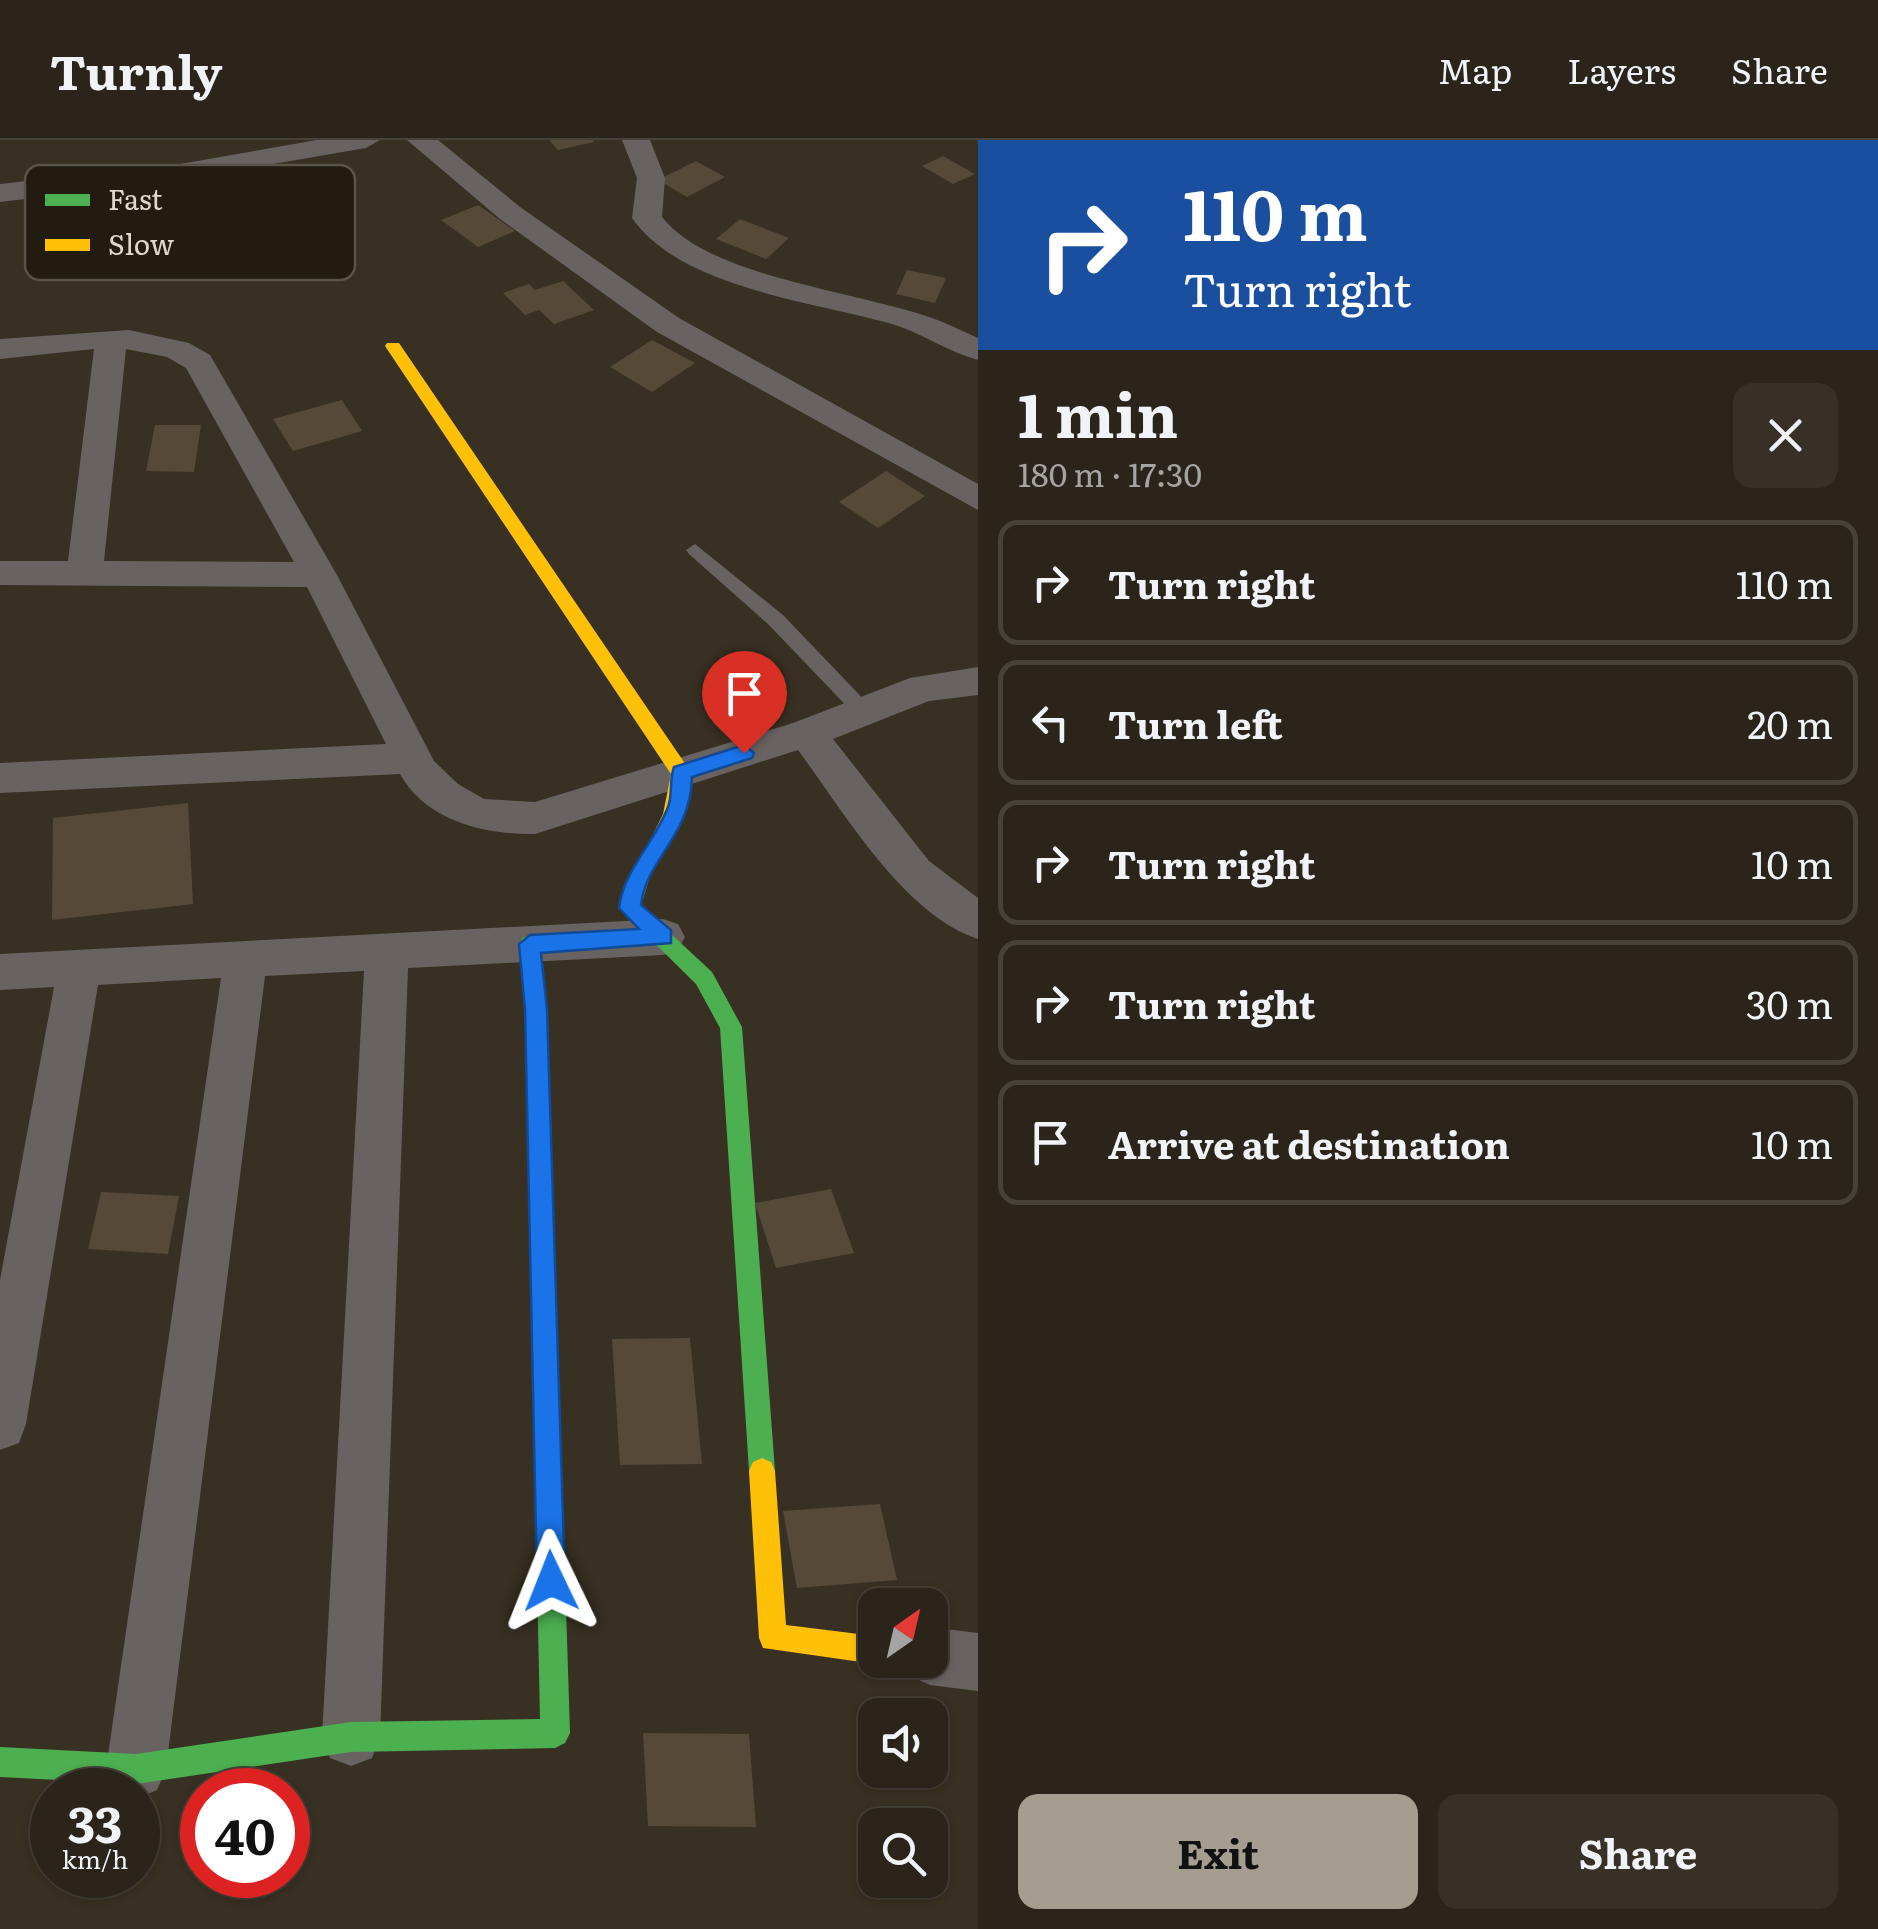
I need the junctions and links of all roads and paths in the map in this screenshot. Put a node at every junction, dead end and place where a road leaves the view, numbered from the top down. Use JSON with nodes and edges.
{"nodes":[{"id":1,"x":366,"y":140,"type":"edge"},
{"id":2,"x":421,"y":140,"type":"edge"},
{"id":3,"x":636,"y":140,"type":"edge"},
{"id":4,"x":226,"y":165,"type":"edge"},
{"id":5,"x":25,"y":190,"type":"edge"},
{"id":6,"x":0,"y":193,"type":"edge"},
{"id":7,"x":668,"y":244,"type":"junction"},
{"id":8,"x":606,"y":278,"type":"junction"},
{"id":9,"x":112,"y":340,"type":"junction"},
{"id":10,"x":393,"y":346,"type":"dead end"},
{"id":11,"x":0,"y":348,"type":"edge"},
{"id":12,"x":978,"y":350,"type":"edge"},
{"id":13,"x":978,"y":499,"type":"edge"},
{"id":14,"x":694,"y":550,"type":"dead end"},
{"id":15,"x":85,"y":570,"type":"junction"},
{"id":16,"x":0,"y":574,"type":"edge"},
{"id":17,"x":319,"y":575,"type":"junction"},
{"id":18,"x":978,"y":681,"type":"edge"},
{"id":19,"x":866,"y":713,"type":"junction"},
{"id":20,"x":808,"y":733,"type":"junction"},
{"id":21,"x":413,"y":758,"type":"junction"},
{"id":22,"x":682,"y":772,"type":"junction"},
{"id":23,"x":0,"y":778,"type":"edge"},
{"id":24,"x":978,"y":922,"type":"edge"},
{"id":25,"x":663,"y":936,"type":"junction"},
{"id":26,"x":530,"y":944,"type":"junction"},
{"id":27,"x":387,"y":954,"type":"junction"},
{"id":28,"x":244,"y":961,"type":"junction"},
{"id":29,"x":79,"y":968,"type":"junction"},
{"id":30,"x":0,"y":972,"type":"edge"},
{"id":31,"x":0,"y":1424,"type":"edge"},
{"id":32,"x":858,"y":1648,"type":"edge"},
{"id":33,"x":948,"y":1658,"type":"edge"},
{"id":34,"x":978,"y":1662,"type":"edge"},
{"id":35,"x":351,"y":1737,"type":"junction"},
{"id":36,"x":0,"y":1762,"type":"edge"},
{"id":37,"x":117,"y":1768,"type":"edge"},
{"id":38,"x":136,"y":1768,"type":"edge"},
{"id":39,"x":143,"y":1768,"type":"edge"}],
"edges":[{"from":1,"to":4,"type":"street"},
{"from":2,"to":8,"type":"street"},
{"from":3,"to":7,"type":"street"},
{"from":5,"to":6,"type":"street"},
{"from":7,"to":8,"type":"street"},
{"from":7,"to":12,"type":"street"},
{"from":8,"to":13,"type":"street"},
{"from":9,"to":11,"type":"street"},
{"from":9,"to":15,"type":"street"},
{"from":9,"to":17,"type":"street"},
{"from":10,"to":22,"type":"street"},
{"from":14,"to":19,"type":"lane"},
{"from":15,"to":16,"type":"street"},
{"from":15,"to":17,"type":"street"},
{"from":17,"to":21,"type":"street"},
{"from":18,"to":19,"type":"street"},
{"from":19,"to":20,"type":"street"},
{"from":20,"to":22,"type":"street"},
{"from":20,"to":24,"type":"street"},
{"from":21,"to":22,"type":"street"},
{"from":21,"to":23,"type":"street"},
{"from":22,"to":25,"type":"street"},
{"from":25,"to":26,"type":"street"},
{"from":25,"to":32,"type":"street"},
{"from":26,"to":27,"type":"street"},
{"from":26,"to":35,"type":"street"},
{"from":27,"to":28,"type":"street"},
{"from":27,"to":35,"type":"street"},
{"from":28,"to":29,"type":"street"},
{"from":28,"to":38,"type":"street"},
{"from":29,"to":30,"type":"street"},
{"from":29,"to":31,"type":"street"},
{"from":33,"to":34,"type":"street"},
{"from":35,"to":39,"type":"street"},
{"from":36,"to":37,"type":"street"}]}
